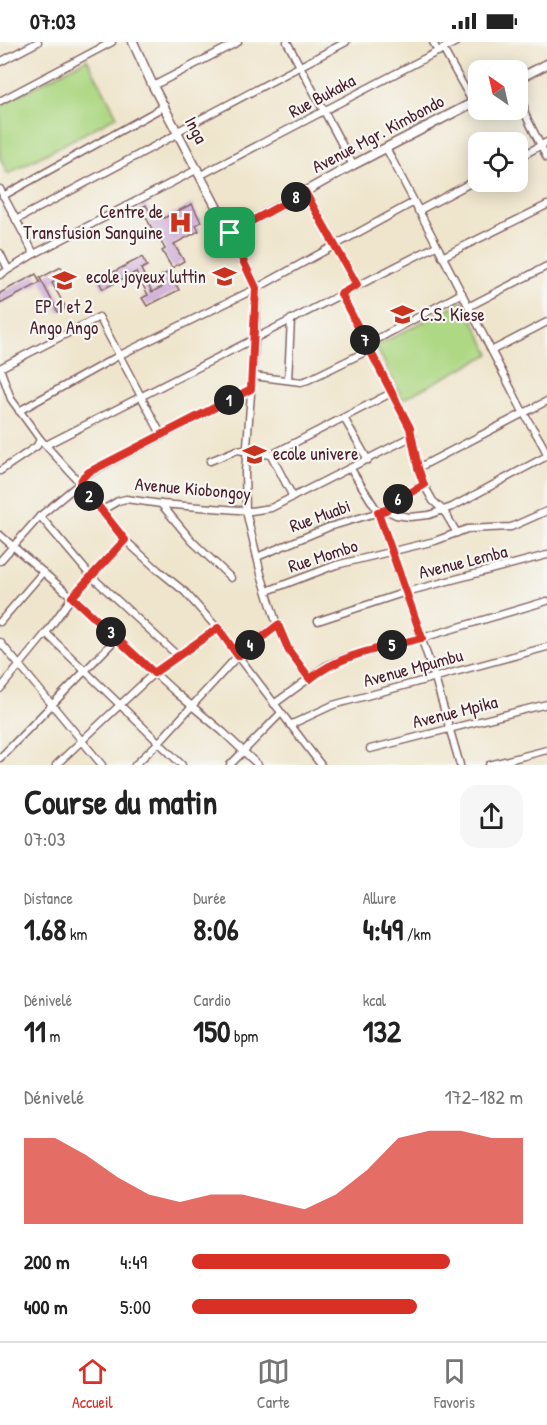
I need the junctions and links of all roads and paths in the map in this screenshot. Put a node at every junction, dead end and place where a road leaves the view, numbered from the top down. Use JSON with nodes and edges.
{"nodes":[{"id":1,"x":38,"y":42,"type":"edge"},
{"id":2,"x":112,"y":42,"type":"edge"},
{"id":3,"x":133,"y":42,"type":"edge"},
{"id":4,"x":238,"y":42,"type":"edge"},
{"id":5,"x":286,"y":42,"type":"edge"},
{"id":6,"x":346,"y":42,"type":"edge"},
{"id":7,"x":433,"y":42,"type":"edge"},
{"id":8,"x":456,"y":42,"type":"edge"},
{"id":9,"x":441,"y":50,"type":"junction"},
{"id":10,"x":0,"y":62,"type":"edge"},
{"id":11,"x":547,"y":64,"type":"edge"},
{"id":12,"x":299,"y":67,"type":"junction"},
{"id":13,"x":528,"y":74,"type":"edge"},
{"id":14,"x":153,"y":86,"type":"junction"},
{"id":15,"x":468,"y":90,"type":"edge"},
{"id":16,"x":0,"y":101,"type":"edge"},
{"id":17,"x":165,"y":106,"type":"junction"},
{"id":18,"x":468,"y":106,"type":"edge"},
{"id":19,"x":324,"y":112,"type":"junction"},
{"id":20,"x":528,"y":119,"type":"edge"},
{"id":21,"x":178,"y":132,"type":"junction"},
{"id":22,"x":544,"y":144,"type":"edge"},
{"id":23,"x":386,"y":148,"type":"junction"},
{"id":24,"x":528,"y":153,"type":"edge"},
{"id":25,"x":547,"y":158,"type":"edge"},
{"id":26,"x":353,"y":165,"type":"junction"},
{"id":27,"x":200,"y":172,"type":"junction"},
{"id":28,"x":468,"y":184,"type":"edge"},
{"id":29,"x":0,"y":189,"type":"edge"},
{"id":30,"x":305,"y":192,"type":"junction"},
{"id":31,"x":3,"y":196,"type":"junction"},
{"id":32,"x":414,"y":202,"type":"junction"},
{"id":33,"x":547,"y":205,"type":"edge"},
{"id":34,"x":418,"y":211,"type":"junction"},
{"id":35,"x":16,"y":220,"type":"junction"},
{"id":36,"x":230,"y":233,"type":"junction"},
{"id":37,"x":336,"y":244,"type":"junction"},
{"id":38,"x":436,"y":246,"type":"junction"},
{"id":39,"x":0,"y":253,"type":"edge"},
{"id":40,"x":34,"y":254,"type":"junction"},
{"id":41,"x":442,"y":257,"type":"junction"},
{"id":42,"x":547,"y":266,"type":"edge"},
{"id":43,"x":8,"y":269,"type":"junction"},
{"id":44,"x":0,"y":274,"type":"edge"},
{"id":45,"x":357,"y":285,"type":"junction"},
{"id":46,"x":256,"y":288,"type":"junction"},
{"id":47,"x":462,"y":293,"type":"junction"},
{"id":48,"x":341,"y":294,"type":"junction"},
{"id":49,"x":470,"y":306,"type":"junction"},
{"id":50,"x":291,"y":319,"type":"junction"},
{"id":51,"x":547,"y":322,"type":"edge"},
{"id":52,"x":255,"y":338,"type":"junction"},
{"id":53,"x":369,"y":346,"type":"junction"},
{"id":54,"x":493,"y":350,"type":"junction"},
{"id":55,"x":120,"y":355,"type":"junction"},
{"id":56,"x":0,"y":368,"type":"edge"},
{"id":57,"x":253,"y":376,"type":"junction"},
{"id":58,"x":288,"y":380,"type":"junction"},
{"id":59,"x":3,"y":388,"type":"edge"},
{"id":60,"x":251,"y":389,"type":"junction"},
{"id":61,"x":393,"y":392,"type":"junction"},
{"id":62,"x":142,"y":396,"type":"junction"},
{"id":63,"x":547,"y":400,"type":"edge"},
{"id":64,"x":19,"y":411,"type":"junction"},
{"id":65,"x":523,"y":412,"type":"junction"},
{"id":66,"x":344,"y":418,"type":"junction"},
{"id":67,"x":547,"y":431,"type":"edge"},
{"id":68,"x":539,"y":435,"type":"junction"},
{"id":69,"x":162,"y":436,"type":"junction"},
{"id":70,"x":413,"y":436,"type":"junction"},
{"id":71,"x":40,"y":439,"type":"junction"},
{"id":72,"x":46,"y":446,"type":"junction"},
{"id":73,"x":246,"y":450,"type":"junction"},
{"id":74,"x":271,"y":455,"type":"junction"},
{"id":75,"x":547,"y":455,"type":"edge"},
{"id":76,"x":368,"y":460,"type":"junction"},
{"id":77,"x":210,"y":461,"type":"dead end"},
{"id":78,"x":418,"y":468,"type":"junction"},
{"id":79,"x":351,"y":469,"type":"junction"},
{"id":80,"x":0,"y":471,"type":"edge"},
{"id":81,"x":80,"y":483,"type":"junction"},
{"id":82,"x":424,"y":485,"type":"junction"},
{"id":83,"x":293,"y":497,"type":"junction"},
{"id":84,"x":161,"y":504,"type":"junction"},
{"id":85,"x":444,"y":510,"type":"junction"},
{"id":86,"x":547,"y":510,"type":"edge"},
{"id":87,"x":101,"y":511,"type":"junction"},
{"id":88,"x":246,"y":511,"type":"junction"},
{"id":89,"x":382,"y":511,"type":"junction"},
{"id":90,"x":40,"y":516,"type":"junction"},
{"id":91,"x":457,"y":533,"type":"junction"},
{"id":92,"x":0,"y":535,"type":"edge"},
{"id":93,"x":125,"y":540,"type":"junction"},
{"id":94,"x":13,"y":545,"type":"junction"},
{"id":95,"x":393,"y":552,"type":"junction"},
{"id":96,"x":547,"y":555,"type":"edge"},
{"id":97,"x":257,"y":557,"type":"junction"},
{"id":98,"x":0,"y":561,"type":"edge"},
{"id":99,"x":43,"y":572,"type":"junction"},
{"id":100,"x":90,"y":575,"type":"junction"},
{"id":101,"x":231,"y":578,"type":"dead end"},
{"id":102,"x":267,"y":591,"type":"junction"},
{"id":103,"x":406,"y":592,"type":"junction"},
{"id":104,"x":72,"y":597,"type":"junction"},
{"id":105,"x":547,"y":601,"type":"edge"},
{"id":106,"x":318,"y":621,"type":"dead end"},
{"id":107,"x":0,"y":622,"type":"edge"},
{"id":108,"x":278,"y":625,"type":"junction"},
{"id":109,"x":218,"y":628,"type":"junction"},
{"id":110,"x":46,"y":633,"type":"junction"},
{"id":111,"x":117,"y":638,"type":"junction"},
{"id":112,"x":422,"y":638,"type":"junction"},
{"id":113,"x":0,"y":642,"type":"edge"},
{"id":114,"x":547,"y":647,"type":"edge"},
{"id":115,"x":178,"y":656,"type":"junction"},
{"id":116,"x":238,"y":656,"type":"junction"},
{"id":117,"x":19,"y":666,"type":"junction"},
{"id":118,"x":86,"y":672,"type":"junction"},
{"id":119,"x":154,"y":673,"type":"junction"},
{"id":120,"x":435,"y":678,"type":"junction"},
{"id":121,"x":310,"y":679,"type":"junction"},
{"id":122,"x":0,"y":689,"type":"edge"},
{"id":123,"x":121,"y":704,"type":"junction"},
{"id":124,"x":274,"y":704,"type":"junction"},
{"id":125,"x":547,"y":704,"type":"edge"},
{"id":126,"x":52,"y":706,"type":"junction"},
{"id":127,"x":192,"y":707,"type":"junction"},
{"id":128,"x":281,"y":713,"type":"junction"},
{"id":129,"x":290,"y":725,"type":"junction"},
{"id":130,"x":450,"y":728,"type":"junction"},
{"id":131,"x":83,"y":739,"type":"junction"},
{"id":132,"x":159,"y":742,"type":"junction"},
{"id":133,"x":370,"y":749,"type":"dead end"},
{"id":134,"x":547,"y":750,"type":"edge"},
{"id":135,"x":243,"y":752,"type":"junction"},
{"id":136,"x":0,"y":758,"type":"edge"},
{"id":137,"x":56,"y":765,"type":"edge"},
{"id":138,"x":102,"y":765,"type":"edge"},
{"id":139,"x":135,"y":765,"type":"edge"},
{"id":140,"x":183,"y":765,"type":"edge"},
{"id":141,"x":230,"y":765,"type":"edge"},
{"id":142,"x":258,"y":765,"type":"edge"},
{"id":143,"x":321,"y":765,"type":"edge"},
{"id":144,"x":460,"y":765,"type":"edge"},
{"id":145,"x":489,"y":765,"type":"edge"}],
"edges":[{"from":1,"to":10,"type":"street"},
{"from":2,"to":16,"type":"street"},
{"from":3,"to":14,"type":"street","name":"Inga"},
{"from":4,"to":14,"type":"street"},
{"from":5,"to":12,"type":"street"},
{"from":6,"to":12,"type":"street"},
{"from":7,"to":9,"type":"street"},
{"from":8,"to":9,"type":"street","name":"Rue Bukaka"},
{"from":9,"to":15,"type":"street"},
{"from":9,"to":19,"type":"street","name":"Rue Bukaka"},
{"from":11,"to":13,"type":"street"},
{"from":12,"to":19,"type":"street"},
{"from":12,"to":21,"type":"street"},
{"from":14,"to":17,"type":"street","name":"Inga"},
{"from":17,"to":21,"type":"street","name":"Inga"},
{"from":17,"to":31,"type":"street"},
{"from":18,"to":23,"type":"street","name":"Avenue Mgr. Kimbondo"},
{"from":19,"to":26,"type":"street"},
{"from":19,"to":27,"type":"street","name":"Rue Bukaka"},
{"from":20,"to":22,"type":"street"},
{"from":21,"to":27,"type":"street","name":"Inga"},
{"from":21,"to":35,"type":"street"},
{"from":22,"to":24,"type":"street"},
{"from":22,"to":25,"type":"street"},
{"from":23,"to":26,"type":"street","name":"Avenue Mgr. Kimbondo"},
{"from":23,"to":32,"type":"street"},
{"from":26,"to":30,"type":"street","name":"Avenue Mgr. Kimbondo"},
{"from":27,"to":36,"type":"street","name":"Inga"},
{"from":27,"to":40,"type":"street","name":"Rue Bukaka"},
{"from":28,"to":34,"type":"street"},
{"from":29,"to":31,"type":"street"},
{"from":30,"to":36,"type":"street","name":"Avenue Mgr. Kimbondo"},
{"from":30,"to":37,"type":"street"},
{"from":31,"to":35,"type":"street"},
{"from":32,"to":34,"type":"street"},
{"from":32,"to":37,"type":"street"},
{"from":33,"to":41,"type":"street"},
{"from":34,"to":38,"type":"street"},
{"from":35,"to":40,"type":"street"},
{"from":36,"to":46,"type":"street"},
{"from":37,"to":45,"type":"street"},
{"from":37,"to":46,"type":"street"},
{"from":38,"to":41,"type":"street"},
{"from":38,"to":45,"type":"street"},
{"from":39,"to":43,"type":"street"},
{"from":40,"to":43,"type":"street","name":"Rue Bukaka"},
{"from":41,"to":47,"type":"street"},
{"from":42,"to":49,"type":"street"},
{"from":43,"to":44,"type":"street","name":"Rue Bukaka"},
{"from":45,"to":48,"type":"street"},
{"from":46,"to":52,"type":"street"},
{"from":46,"to":55,"type":"street"},
{"from":47,"to":49,"type":"street"},
{"from":47,"to":53,"type":"street"},
{"from":48,"to":50,"type":"street"},
{"from":48,"to":53,"type":"street"},
{"from":49,"to":54,"type":"street"},
{"from":50,"to":52,"type":"street"},
{"from":50,"to":58,"type":"street"},
{"from":51,"to":54,"type":"street"},
{"from":52,"to":57,"type":"street"},
{"from":52,"to":62,"type":"street"},
{"from":53,"to":58,"type":"street"},
{"from":53,"to":61,"type":"street"},
{"from":54,"to":65,"type":"street"},
{"from":55,"to":56,"type":"street"},
{"from":55,"to":62,"type":"street"},
{"from":55,"to":64,"type":"street"},
{"from":56,"to":59,"type":"street"},
{"from":57,"to":58,"type":"street"},
{"from":57,"to":60,"type":"street"},
{"from":59,"to":64,"type":"street"},
{"from":60,"to":69,"type":"street"},
{"from":60,"to":73,"type":"street"},
{"from":61,"to":66,"type":"street"},
{"from":61,"to":70,"type":"street"},
{"from":62,"to":69,"type":"street"},
{"from":62,"to":72,"type":"street"},
{"from":63,"to":65,"type":"street"},
{"from":64,"to":71,"type":"street"},
{"from":65,"to":68,"type":"street"},
{"from":65,"to":78,"type":"street"},
{"from":66,"to":74,"type":"street"},
{"from":66,"to":76,"type":"street"},
{"from":67,"to":68,"type":"street"},
{"from":68,"to":75,"type":"street"},
{"from":69,"to":81,"type":"street"},
{"from":70,"to":76,"type":"street","name":"Avenue Kiobongoy"},
{"from":70,"to":78,"type":"street"},
{"from":71,"to":72,"type":"street"},
{"from":71,"to":80,"type":"street"},
{"from":72,"to":81,"type":"street"},
{"from":73,"to":74,"type":"street"},
{"from":73,"to":77,"type":"street"},
{"from":73,"to":88,"type":"street"},
{"from":74,"to":83,"type":"street"},
{"from":75,"to":85,"type":"street"},
{"from":76,"to":79,"type":"street","name":"Avenue Kiobongoy"},
{"from":78,"to":82,"type":"street"},
{"from":79,"to":83,"type":"street","name":"Avenue Kiobongoy"},
{"from":79,"to":89,"type":"street"},
{"from":81,"to":87,"type":"street"},
{"from":81,"to":90,"type":"street"},
{"from":82,"to":85,"type":"street"},
{"from":82,"to":89,"type":"street","name":"Rue Muabi"},
{"from":83,"to":88,"type":"street","name":"Avenue Kiobongoy"},
{"from":84,"to":87,"type":"street","name":"Avenue Kiobongoy"},
{"from":84,"to":88,"type":"street","name":"Avenue Kiobongoy"},
{"from":84,"to":101,"type":"street"},
{"from":85,"to":89,"type":"street"},
{"from":85,"to":91,"type":"street"},
{"from":86,"to":91,"type":"street","name":"Rue Mombo"},
{"from":87,"to":93,"type":"street"},
{"from":88,"to":97,"type":"street"},
{"from":89,"to":95,"type":"street"},
{"from":89,"to":97,"type":"street","name":"Rue Muabi"},
{"from":90,"to":94,"type":"street"},
{"from":90,"to":100,"type":"street"},
{"from":91,"to":95,"type":"street","name":"Rue Mombo"},
{"from":92,"to":94,"type":"street"},
{"from":93,"to":100,"type":"street"},
{"from":93,"to":109,"type":"street"},
{"from":94,"to":98,"type":"street"},
{"from":94,"to":99,"type":"street"},
{"from":95,"to":102,"type":"street","name":"Rue Mombo"},
{"from":95,"to":103,"type":"street"},
{"from":96,"to":103,"type":"street","name":"Avenue Lemba"},
{"from":97,"to":102,"type":"street"},
{"from":99,"to":104,"type":"street"},
{"from":99,"to":107,"type":"street"},
{"from":100,"to":104,"type":"street"},
{"from":100,"to":115,"type":"street"},
{"from":102,"to":108,"type":"street"},
{"from":103,"to":106,"type":"street","name":"Avenue Lemba"},
{"from":103,"to":112,"type":"street"},
{"from":104,"to":110,"type":"street"},
{"from":104,"to":111,"type":"street"},
{"from":105,"to":112,"type":"street"},
{"from":108,"to":116,"type":"street"},
{"from":108,"to":121,"type":"street"},
{"from":109,"to":115,"type":"street"},
{"from":109,"to":116,"type":"street"},
{"from":110,"to":117,"type":"street"},
{"from":110,"to":118,"type":"street"},
{"from":111,"to":118,"type":"street"},
{"from":111,"to":119,"type":"street"},
{"from":112,"to":120,"type":"street"},
{"from":112,"to":121,"type":"street"},
{"from":113,"to":117,"type":"street"},
{"from":114,"to":120,"type":"street","name":"Avenue Mpumbu"},
{"from":115,"to":119,"type":"street"},
{"from":116,"to":124,"type":"street"},
{"from":116,"to":127,"type":"street"},
{"from":117,"to":122,"type":"street"},
{"from":117,"to":126,"type":"street"},
{"from":118,"to":123,"type":"street"},
{"from":118,"to":126,"type":"street"},
{"from":119,"to":123,"type":"street"},
{"from":119,"to":127,"type":"street"},
{"from":120,"to":129,"type":"street","name":"Avenue Mpumbu"},
{"from":120,"to":130,"type":"street"},
{"from":121,"to":124,"type":"street"},
{"from":123,"to":131,"type":"street"},
{"from":123,"to":132,"type":"street"},
{"from":124,"to":128,"type":"street"},
{"from":125,"to":130,"type":"street","name":"Avenue Mpika"},
{"from":126,"to":131,"type":"street"},
{"from":126,"to":136,"type":"street"},
{"from":127,"to":132,"type":"street"},
{"from":127,"to":135,"type":"street"},
{"from":128,"to":129,"type":"street"},
{"from":128,"to":135,"type":"street"},
{"from":129,"to":143,"type":"street"},
{"from":130,"to":133,"type":"street","name":"Avenue Mpika"},
{"from":130,"to":144,"type":"street"},
{"from":131,"to":137,"type":"street"},
{"from":131,"to":138,"type":"street"},
{"from":132,"to":139,"type":"street"},
{"from":132,"to":140,"type":"street"},
{"from":134,"to":145,"type":"street"},
{"from":135,"to":141,"type":"street"},
{"from":135,"to":142,"type":"street"}]}
